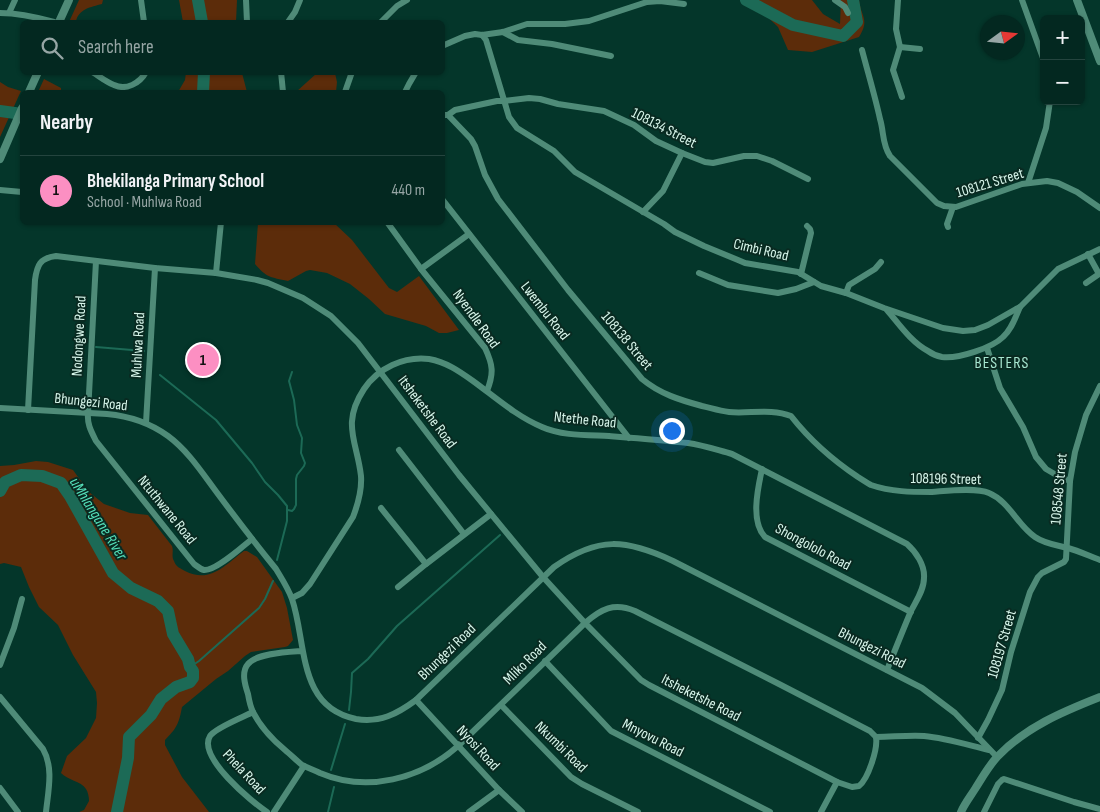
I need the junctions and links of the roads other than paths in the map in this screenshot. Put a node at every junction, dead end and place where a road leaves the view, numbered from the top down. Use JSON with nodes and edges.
{"nodes":[{"id":1,"x":14,"y":0,"type":"edge"},
{"id":2,"x":69,"y":0,"type":"edge"},
{"id":3,"x":141,"y":0,"type":"edge"},
{"id":4,"x":246,"y":0,"type":"edge"},
{"id":5,"x":300,"y":0,"type":"edge"},
{"id":6,"x":407,"y":0,"type":"edge"},
{"id":7,"x":835,"y":0,"type":"edge"},
{"id":8,"x":898,"y":0,"type":"edge"},
{"id":9,"x":1022,"y":0,"type":"edge"},
{"id":10,"x":1077,"y":0,"type":"edge"},
{"id":11,"x":684,"y":4,"type":"dead end"},
{"id":12,"x":0,"y":13,"type":"edge"},
{"id":13,"x":9,"y":13,"type":"junction"},
{"id":14,"x":848,"y":13,"type":"dead end"},
{"id":15,"x":46,"y":20,"type":"edge"},
{"id":16,"x":60,"y":20,"type":"edge"},
{"id":17,"x":144,"y":20,"type":"edge"},
{"id":18,"x":247,"y":20,"type":"edge"},
{"id":19,"x":289,"y":20,"type":"edge"},
{"id":20,"x":383,"y":20,"type":"edge"},
{"id":21,"x":504,"y":32,"type":"junction"},
{"id":22,"x":482,"y":35,"type":"junction"},
{"id":23,"x":445,"y":45,"type":"edge"},
{"id":24,"x":900,"y":47,"type":"junction"},
{"id":25,"x":920,"y":49,"type":"dead end"},
{"id":26,"x":862,"y":50,"type":"dead end"},
{"id":27,"x":611,"y":56,"type":"dead end"},
{"id":28,"x":1044,"y":60,"type":"edge"},
{"id":29,"x":1100,"y":61,"type":"edge"},
{"id":30,"x":37,"y":75,"type":"edge"},
{"id":31,"x":97,"y":75,"type":"edge"},
{"id":32,"x":144,"y":75,"type":"edge"},
{"id":33,"x":281,"y":75,"type":"edge"},
{"id":34,"x":351,"y":75,"type":"edge"},
{"id":35,"x":414,"y":75,"type":"edge"},
{"id":36,"x":30,"y":90,"type":"edge"},
{"id":37,"x":283,"y":90,"type":"edge"},
{"id":38,"x":347,"y":90,"type":"edge"},
{"id":39,"x":406,"y":90,"type":"edge"},
{"id":40,"x":902,"y":98,"type":"dead end"},
{"id":41,"x":504,"y":102,"type":"junction"},
{"id":42,"x":1049,"y":105,"type":"edge"},
{"id":43,"x":20,"y":113,"type":"edge"},
{"id":44,"x":445,"y":115,"type":"edge"},
{"id":45,"x":682,"y":153,"type":"junction"},
{"id":46,"x":0,"y":160,"type":"edge"},
{"id":47,"x":808,"y":179,"type":"dead end"},
{"id":48,"x":1028,"y":183,"type":"junction"},
{"id":49,"x":0,"y":190,"type":"edge"},
{"id":50,"x":20,"y":192,"type":"edge"},
{"id":51,"x":445,"y":203,"type":"edge"},
{"id":52,"x":953,"y":207,"type":"junction"},
{"id":53,"x":1100,"y":208,"type":"edge"},
{"id":54,"x":642,"y":212,"type":"junction"},
{"id":55,"x":221,"y":225,"type":"edge"},
{"id":56,"x":389,"y":225,"type":"edge"},
{"id":57,"x":806,"y":226,"type":"dead end"},
{"id":58,"x":948,"y":227,"type":"dead end"},
{"id":59,"x":469,"y":234,"type":"junction"},
{"id":60,"x":1100,"y":249,"type":"edge"},
{"id":61,"x":1088,"y":254,"type":"junction"},
{"id":62,"x":96,"y":261,"type":"junction"},
{"id":63,"x":881,"y":262,"type":"dead end"},
{"id":64,"x":155,"y":268,"type":"junction"},
{"id":65,"x":422,"y":269,"type":"junction"},
{"id":66,"x":216,"y":273,"type":"junction"},
{"id":67,"x":699,"y":273,"type":"dead end"},
{"id":68,"x":801,"y":274,"type":"junction"},
{"id":69,"x":814,"y":282,"type":"junction"},
{"id":70,"x":1086,"y":283,"type":"dead end"},
{"id":71,"x":846,"y":293,"type":"junction"},
{"id":72,"x":1020,"y":307,"type":"junction"},
{"id":73,"x":886,"y":309,"type":"junction"},
{"id":74,"x":987,"y":348,"type":"junction"},
{"id":75,"x":380,"y":371,"type":"junction"},
{"id":76,"x":1100,"y":386,"type":"edge"},
{"id":77,"x":487,"y":391,"type":"junction"},
{"id":78,"x":0,"y":408,"type":"edge"},
{"id":79,"x":28,"y":410,"type":"junction"},
{"id":80,"x":88,"y":413,"type":"junction"},
{"id":81,"x":146,"y":423,"type":"junction"},
{"id":82,"x":629,"y":438,"type":"junction"},
{"id":83,"x":399,"y":450,"type":"dead end"},
{"id":84,"x":762,"y":469,"type":"junction"},
{"id":85,"x":1070,"y":481,"type":"junction"},
{"id":86,"x":893,"y":490,"type":"joint"},
{"id":87,"x":381,"y":508,"type":"dead end"},
{"id":88,"x":491,"y":514,"type":"junction"},
{"id":89,"x":464,"y":534,"type":"junction"},
{"id":90,"x":252,"y":539,"type":"junction"},
{"id":91,"x":1067,"y":547,"type":"junction"},
{"id":92,"x":1100,"y":560,"type":"edge"},
{"id":93,"x":426,"y":564,"type":"junction"},
{"id":94,"x":1058,"y":565,"type":"joint"},
{"id":95,"x":543,"y":577,"type":"junction"},
{"id":96,"x":398,"y":587,"type":"dead end"},
{"id":97,"x":292,"y":598,"type":"junction"},
{"id":98,"x":22,"y":599,"type":"dead end"},
{"id":99,"x":911,"y":612,"type":"junction"},
{"id":100,"x":585,"y":623,"type":"junction"},
{"id":101,"x":302,"y":650,"type":"junction"},
{"id":102,"x":545,"y":661,"type":"junction"},
{"id":103,"x":0,"y":665,"type":"edge"},
{"id":104,"x":888,"y":670,"type":"junction"},
{"id":105,"x":0,"y":697,"type":"edge"},
{"id":106,"x":1100,"y":697,"type":"edge"},
{"id":107,"x":416,"y":700,"type":"junction"},
{"id":108,"x":501,"y":705,"type":"junction"},
{"id":109,"x":253,"y":712,"type":"junction"},
{"id":110,"x":876,"y":737,"type":"junction"},
{"id":111,"x":978,"y":738,"type":"junction"},
{"id":112,"x":458,"y":746,"type":"junction"},
{"id":113,"x":990,"y":750,"type":"junction"},
{"id":114,"x":997,"y":757,"type":"junction"},
{"id":115,"x":304,"y":766,"type":"junction"},
{"id":116,"x":837,"y":782,"type":"junction"},
{"id":117,"x":0,"y":788,"type":"edge"},
{"id":118,"x":499,"y":790,"type":"junction"},
{"id":119,"x":974,"y":790,"type":"junction"},
{"id":120,"x":1100,"y":809,"type":"edge"},
{"id":121,"x":18,"y":812,"type":"edge"},
{"id":122,"x":46,"y":812,"type":"edge"},
{"id":123,"x":267,"y":812,"type":"edge"},
{"id":124,"x":274,"y":812,"type":"edge"},
{"id":125,"x":469,"y":812,"type":"edge"},
{"id":126,"x":522,"y":812,"type":"edge"},
{"id":127,"x":638,"y":812,"type":"edge"},
{"id":128,"x":770,"y":812,"type":"edge"},
{"id":129,"x":821,"y":812,"type":"edge"},
{"id":130,"x":961,"y":812,"type":"edge"},
{"id":131,"x":966,"y":812,"type":"edge"},
{"id":132,"x":984,"y":812,"type":"edge"}],
"edges":[{"from":1,"to":13,"type":"street"},
{"from":2,"to":16,"type":"street"},
{"from":3,"to":17,"type":"street"},
{"from":4,"to":18,"type":"street"},
{"from":5,"to":19,"type":"street"},
{"from":6,"to":20,"type":"street"},
{"from":7,"to":14,"type":"street"},
{"from":8,"to":24,"type":"street"},
{"from":9,"to":28,"type":"street"},
{"from":10,"to":29,"type":"street"},
{"from":11,"to":21,"type":"street"},
{"from":12,"to":13,"type":"street"},
{"from":13,"to":15,"type":"street"},
{"from":21,"to":22,"type":"street"},
{"from":21,"to":27,"type":"street"},
{"from":22,"to":23,"type":"street"},
{"from":22,"to":41,"type":"street","name":"Cimbi Road"},
{"from":24,"to":25,"type":"street"},
{"from":24,"to":40,"type":"street"},
{"from":26,"to":52,"type":"street","name":"108121 Street"},
{"from":30,"to":36,"type":"street"},
{"from":31,"to":32,"type":"street"},
{"from":33,"to":37,"type":"street"},
{"from":34,"to":38,"type":"street"},
{"from":35,"to":39,"type":"street"},
{"from":41,"to":44,"type":"street","name":"108134 Street"},
{"from":41,"to":45,"type":"street","name":"108134 Street"},
{"from":41,"to":54,"type":"street","name":"Cimbi Road"},
{"from":42,"to":48,"type":"street"},
{"from":43,"to":46,"type":"street"},
{"from":44,"to":86,"type":"street","name":"108138 Street"},
{"from":45,"to":47,"type":"street","name":"108134 Street"},
{"from":45,"to":54,"type":"street"},
{"from":48,"to":52,"type":"street","name":"108121 Street"},
{"from":48,"to":53,"type":"street","name":"108121 Street"},
{"from":49,"to":50,"type":"street"},
{"from":51,"to":59,"type":"street","name":"Lwembu Road"},
{"from":52,"to":58,"type":"street"},
{"from":54,"to":68,"type":"street","name":"Cimbi Road"},
{"from":55,"to":66,"type":"street"},
{"from":56,"to":65,"type":"street","name":"Nyendle Road"},
{"from":57,"to":68,"type":"street"},
{"from":59,"to":65,"type":"street"},
{"from":59,"to":82,"type":"street","name":"Lwembu Road"},
{"from":60,"to":61,"type":"street","name":"Cimbi Road"},
{"from":61,"to":70,"type":"street"},
{"from":61,"to":72,"type":"street","name":"Cimbi Road"},
{"from":62,"to":64,"type":"street","name":"Itsheketshe Road"},
{"from":62,"to":79,"type":"street","name":"Itsheketshe Road"},
{"from":62,"to":80,"type":"street","name":"Nodongwe Road"},
{"from":63,"to":71,"type":"street"},
{"from":64,"to":66,"type":"street","name":"Itsheketshe Road"},
{"from":64,"to":81,"type":"street","name":"Muhlwa Road"},
{"from":65,"to":77,"type":"street","name":"Nyendle Road"},
{"from":66,"to":75,"type":"street","name":"Itsheketshe Road"},
{"from":67,"to":69,"type":"street"},
{"from":68,"to":69,"type":"street","name":"Cimbi Road"},
{"from":69,"to":71,"type":"street","name":"Cimbi Road"},
{"from":71,"to":73,"type":"street","name":"Cimbi Road"},
{"from":72,"to":73,"type":"street","name":"Cimbi Road"},
{"from":72,"to":74,"type":"street"},
{"from":73,"to":74,"type":"street"},
{"from":74,"to":85,"type":"street"},
{"from":75,"to":77,"type":"street","name":"Ntethe Road"},
{"from":75,"to":88,"type":"street","name":"Itsheketshe Road"},
{"from":75,"to":97,"type":"street","name":"Ntethe Road"},
{"from":76,"to":85,"type":"street","name":"108548 Street"},
{"from":77,"to":82,"type":"street","name":"Ntethe Road"},
{"from":78,"to":79,"type":"street","name":"Bhungezi Road"},
{"from":79,"to":80,"type":"street","name":"Bhungezi Road"},
{"from":80,"to":81,"type":"street","name":"Bhungezi Road"},
{"from":80,"to":90,"type":"street","name":"Ntuthwane Road"},
{"from":81,"to":90,"type":"street","name":"Bhungezi Road"},
{"from":82,"to":84,"type":"street","name":"Ntethe Road"},
{"from":83,"to":89,"type":"street"},
{"from":84,"to":99,"type":"street","name":"Shongololo Road"},
{"from":84,"to":99,"type":"street","name":"Ntethe Road"},
{"from":85,"to":91,"type":"street","name":"108548 Street"},
{"from":86,"to":91,"type":"street","name":"108196 Street"},
{"from":87,"to":93,"type":"street"},
{"from":88,"to":89,"type":"street"},
{"from":88,"to":95,"type":"street","name":"Itsheketshe Road"},
{"from":89,"to":93,"type":"street"},
{"from":90,"to":97,"type":"street","name":"Bhungezi Road"},
{"from":91,"to":92,"type":"street","name":"108196 Street"},
{"from":91,"to":94,"type":"street","name":"108548 Street"},
{"from":93,"to":96,"type":"street"},
{"from":94,"to":111,"type":"street","name":"108197 Street"},
{"from":95,"to":100,"type":"street","name":"Itsheketshe Road"},
{"from":95,"to":104,"type":"street","name":"Bhungezi Road"},
{"from":95,"to":107,"type":"street","name":"Bhungezi Road"},
{"from":97,"to":101,"type":"street","name":"Bhungezi Road"},
{"from":98,"to":103,"type":"street"},
{"from":99,"to":104,"type":"street","name":"Ntethe Road"},
{"from":100,"to":102,"type":"street","name":"Mliko Road"},
{"from":100,"to":110,"type":"street","name":"Mliko Road"},
{"from":100,"to":116,"type":"street","name":"Itsheketshe Road"},
{"from":101,"to":107,"type":"street","name":"Bhungezi Road"},
{"from":101,"to":109,"type":"street","name":"Mliko Road"},
{"from":102,"to":108,"type":"street","name":"Mliko Road"},
{"from":102,"to":128,"type":"street","name":"Mnyovu Road"},
{"from":104,"to":111,"type":"street","name":"Bhungezi Road"},
{"from":105,"to":122,"type":"street"},
{"from":106,"to":114,"type":"street"},
{"from":107,"to":112,"type":"street","name":"Nyosi Road"},
{"from":108,"to":112,"type":"street","name":"Mliko Road"},
{"from":108,"to":127,"type":"street","name":"Nkumbi Road"},
{"from":109,"to":115,"type":"street","name":"Mliko Road"},
{"from":109,"to":123,"type":"street","name":"Phela Road"},
{"from":110,"to":113,"type":"street"},
{"from":110,"to":116,"type":"street","name":"Itsheketshe Road"},
{"from":111,"to":113,"type":"street","name":"Bhungezi Road"},
{"from":112,"to":115,"type":"street","name":"Mliko Road"},
{"from":112,"to":118,"type":"street","name":"Nyosi Road"},
{"from":113,"to":114,"type":"street","name":"Bhungezi Road"},
{"from":114,"to":119,"type":"street"},
{"from":115,"to":124,"type":"street"},
{"from":116,"to":129,"type":"street"},
{"from":117,"to":121,"type":"street"},
{"from":118,"to":125,"type":"street"},
{"from":118,"to":126,"type":"street","name":"Nyosi Road"},
{"from":119,"to":130,"type":"street"},
{"from":119,"to":131,"type":"street"},
{"from":120,"to":132,"type":"street"}]}
